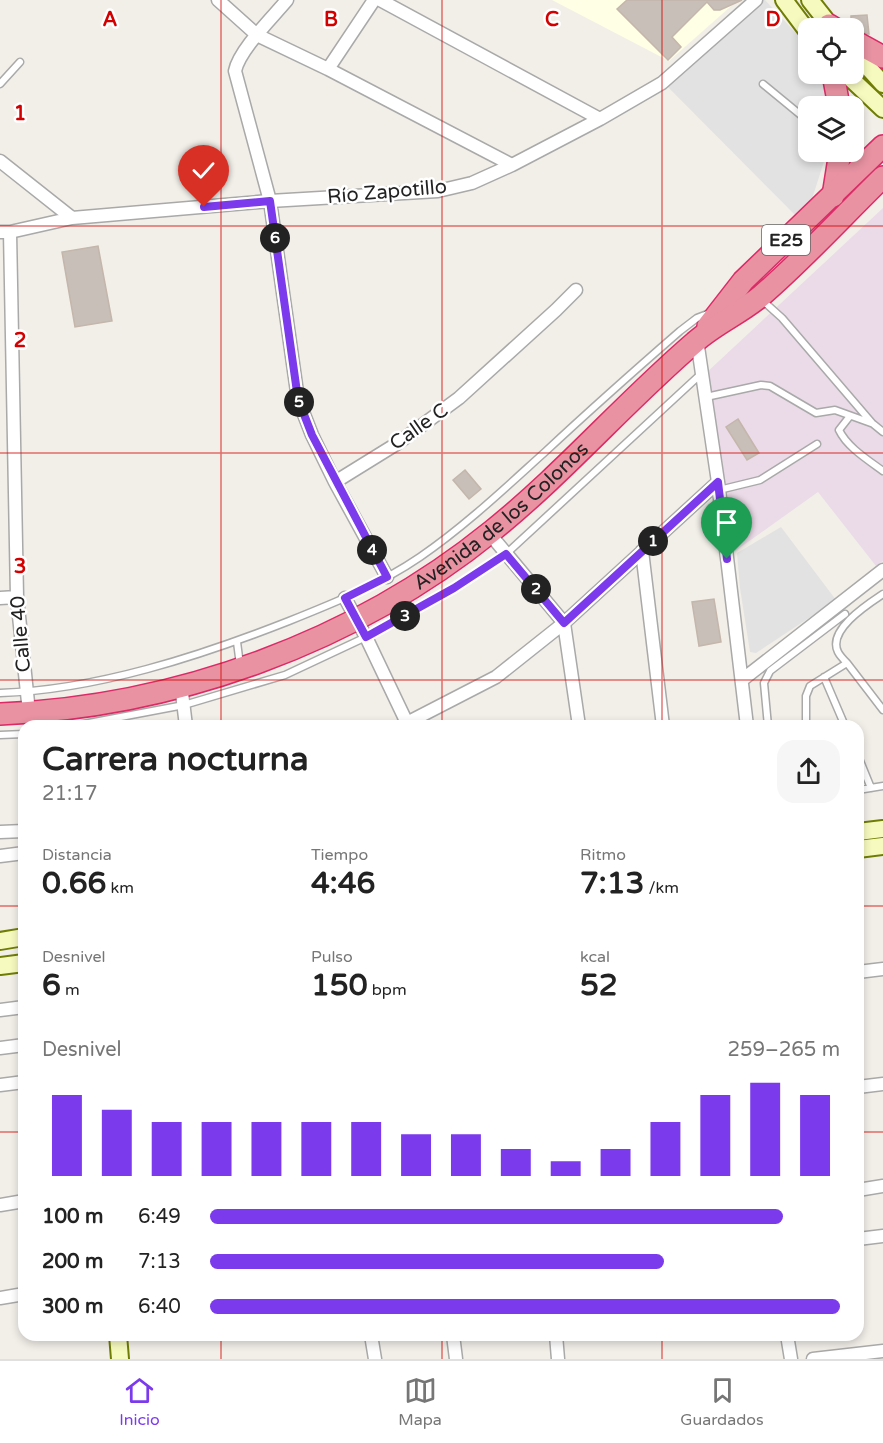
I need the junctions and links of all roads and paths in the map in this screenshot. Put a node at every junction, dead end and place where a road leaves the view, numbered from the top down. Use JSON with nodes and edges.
{"nodes":[{"id":1,"x":218,"y":0,"type":"edge"},
{"id":2,"x":287,"y":0,"type":"edge"},
{"id":3,"x":374,"y":0,"type":"edge"},
{"id":4,"x":380,"y":0,"type":"edge"},
{"id":5,"x":756,"y":0,"type":"edge"},
{"id":6,"x":784,"y":0,"type":"edge"},
{"id":7,"x":810,"y":0,"type":"edge"},
{"id":8,"x":825,"y":18,"type":"edge"},
{"id":9,"x":798,"y":19,"type":"edge"},
{"id":10,"x":257,"y":35,"type":"junction"},
{"id":11,"x":864,"y":47,"type":"edge"},
{"id":12,"x":883,"y":57,"type":"edge"},
{"id":13,"x":20,"y":62,"type":"dead end"},
{"id":14,"x":864,"y":63,"type":"edge"},
{"id":15,"x":328,"y":69,"type":"junction"},
{"id":16,"x":0,"y":84,"type":"edge"},
{"id":17,"x":763,"y":84,"type":"dead end"},
{"id":18,"x":857,"y":84,"type":"edge"},
{"id":19,"x":883,"y":84,"type":"edge"},
{"id":20,"x":883,"y":109,"type":"edge"},
{"id":21,"x":798,"y":113,"type":"edge"},
{"id":22,"x":600,"y":119,"type":"junction"},
{"id":23,"x":883,"y":146,"type":"edge"},
{"id":24,"x":0,"y":161,"type":"edge"},
{"id":25,"x":838,"y":162,"type":"edge"},
{"id":26,"x":512,"y":165,"type":"junction"},
{"id":27,"x":883,"y":177,"type":"edge"},
{"id":28,"x":833,"y":196,"type":"junction"},
{"id":29,"x":270,"y":201,"type":"junction"},
{"id":30,"x":72,"y":218,"type":"junction"},
{"id":31,"x":5,"y":232,"type":"edge"},
{"id":32,"x":576,"y":290,"type":"dead end"},
{"id":33,"x":760,"y":297,"type":"junction"},
{"id":34,"x":721,"y":308,"type":"junction"},
{"id":35,"x":5,"y":316,"type":"edge"},
{"id":36,"x":697,"y":340,"type":"junction"},
{"id":37,"x":702,"y":373,"type":"junction"},
{"id":38,"x":6,"y":396,"type":"edge"},
{"id":39,"x":706,"y":397,"type":"junction"},
{"id":40,"x":850,"y":416,"type":"junction"},
{"id":41,"x":872,"y":423,"type":"junction"},
{"id":42,"x":883,"y":432,"type":"edge"},
{"id":43,"x":817,"y":444,"type":"dead end"},
{"id":44,"x":883,"y":471,"type":"edge"},
{"id":45,"x":335,"y":482,"type":"junction"},
{"id":46,"x":719,"y":486,"type":"junction"},
{"id":47,"x":489,"y":534,"type":"junction"},
{"id":48,"x":642,"y":551,"type":"junction"},
{"id":49,"x":506,"y":554,"type":"junction"},
{"id":50,"x":883,"y":570,"type":"edge"},
{"id":51,"x":387,"y":577,"type":"junction"},
{"id":52,"x":883,"y":594,"type":"edge"},
{"id":53,"x":17,"y":597,"type":"junction"},
{"id":54,"x":0,"y":598,"type":"edge"},
{"id":55,"x":345,"y":598,"type":"junction"},
{"id":56,"x":844,"y":613,"type":"junction"},
{"id":57,"x":564,"y":623,"type":"junction"},
{"id":58,"x":361,"y":628,"type":"junction"},
{"id":59,"x":237,"y":642,"type":"junction"},
{"id":60,"x":847,"y":663,"type":"junction"},
{"id":61,"x":241,"y":669,"type":"junction"},
{"id":62,"x":824,"y":677,"type":"junction"},
{"id":63,"x":742,"y":680,"type":"junction"},
{"id":64,"x":0,"y":693,"type":"edge"},
{"id":65,"x":182,"y":695,"type":"junction"},
{"id":66,"x":28,"y":710,"type":"edge"},
{"id":67,"x":883,"y":710,"type":"edge"},
{"id":68,"x":0,"y":714,"type":"edge"},
{"id":69,"x":94,"y":720,"type":"edge"},
{"id":70,"x":185,"y":720,"type":"edge"},
{"id":71,"x":402,"y":720,"type":"edge"},
{"id":72,"x":413,"y":720,"type":"edge"},
{"id":73,"x":578,"y":720,"type":"edge"},
{"id":74,"x":662,"y":720,"type":"edge"},
{"id":75,"x":746,"y":720,"type":"edge"},
{"id":76,"x":767,"y":720,"type":"edge"},
{"id":77,"x":806,"y":720,"type":"edge"},
{"id":78,"x":842,"y":720,"type":"edge"},
{"id":79,"x":18,"y":734,"type":"edge"},
{"id":80,"x":0,"y":735,"type":"edge"},
{"id":81,"x":864,"y":771,"type":"edge"},
{"id":82,"x":883,"y":786,"type":"edge"},
{"id":83,"x":871,"y":788,"type":"junction"},
{"id":84,"x":864,"y":789,"type":"edge"},
{"id":85,"x":883,"y":829,"type":"edge"},
{"id":86,"x":18,"y":831,"type":"edge"},
{"id":87,"x":864,"y":831,"type":"edge"},
{"id":88,"x":0,"y":832,"type":"edge"},
{"id":89,"x":883,"y":846,"type":"edge"},
{"id":90,"x":864,"y":848,"type":"edge"},
{"id":91,"x":18,"y":854,"type":"edge"},
{"id":92,"x":0,"y":856,"type":"edge"},
{"id":93,"x":18,"y":939,"type":"edge"},
{"id":94,"x":0,"y":941,"type":"edge"},
{"id":95,"x":18,"y":964,"type":"edge"},
{"id":96,"x":0,"y":966,"type":"edge"},
{"id":97,"x":883,"y":969,"type":"edge"},
{"id":98,"x":864,"y":971,"type":"edge"},
{"id":99,"x":18,"y":1008,"type":"edge"},
{"id":100,"x":0,"y":1010,"type":"edge"},
{"id":101,"x":18,"y":1046,"type":"edge"},
{"id":102,"x":0,"y":1048,"type":"edge"},
{"id":103,"x":18,"y":1083,"type":"edge"},
{"id":104,"x":883,"y":1084,"type":"edge"},
{"id":105,"x":0,"y":1085,"type":"edge"},
{"id":106,"x":864,"y":1086,"type":"edge"},
{"id":107,"x":883,"y":1186,"type":"edge"},
{"id":108,"x":864,"y":1189,"type":"edge"},
{"id":109,"x":18,"y":1202,"type":"edge"},
{"id":110,"x":0,"y":1205,"type":"edge"},
{"id":111,"x":883,"y":1236,"type":"edge"},
{"id":112,"x":864,"y":1238,"type":"edge"},
{"id":113,"x":18,"y":1295,"type":"edge"},
{"id":114,"x":0,"y":1298,"type":"edge"},
{"id":115,"x":118,"y":1341,"type":"edge"},
{"id":116,"x":372,"y":1341,"type":"edge"},
{"id":117,"x":454,"y":1341,"type":"edge"},
{"id":118,"x":556,"y":1341,"type":"edge"},
{"id":119,"x":788,"y":1341,"type":"edge"},
{"id":120,"x":883,"y":1351,"type":"edge"},
{"id":121,"x":120,"y":1359,"type":"edge"},
{"id":122,"x":375,"y":1359,"type":"edge"},
{"id":123,"x":456,"y":1359,"type":"edge"},
{"id":124,"x":558,"y":1359,"type":"edge"},
{"id":125,"x":791,"y":1359,"type":"edge"},
{"id":126,"x":813,"y":1359,"type":"edge"}],
"edges":[{"from":1,"to":10,"type":"street"},
{"from":2,"to":10,"type":"street"},
{"from":3,"to":15,"type":"street"},
{"from":4,"to":22,"type":"street"},
{"from":5,"to":22,"type":"street","name":"Río Zapotillo"},
{"from":6,"to":9,"type":"street"},
{"from":7,"to":8,"type":"street"},
{"from":10,"to":15,"type":"street"},
{"from":10,"to":29,"type":"street"},
{"from":11,"to":12,"type":"highway"},
{"from":13,"to":16,"type":"lane"},
{"from":14,"to":19,"type":"street"},
{"from":15,"to":26,"type":"street"},
{"from":17,"to":21,"type":"lane"},
{"from":18,"to":20,"type":"street"},
{"from":22,"to":26,"type":"street","name":"Río Zapotillo"},
{"from":23,"to":28,"type":"highway","name":"Avenida de los Colonos","number":"E25"},
{"from":24,"to":30,"type":"street"},
{"from":25,"to":28,"type":"highway"},
{"from":26,"to":29,"type":"street","name":"Río Zapotillo"},
{"from":27,"to":33,"type":"highway","name":"Avenida de los Colonos","number":"E25"},
{"from":28,"to":34,"type":"highway","name":"Avenida de los Colonos","number":"E25"},
{"from":29,"to":30,"type":"street","name":"Río Zapotillo"},
{"from":29,"to":45,"type":"street"},
{"from":30,"to":31,"type":"street","name":"Río Zapotillo"},
{"from":31,"to":35,"type":"street","name":"Calle 40"},
{"from":32,"to":45,"type":"street","name":"Calle C"},
{"from":33,"to":36,"type":"highway","name":"Avenida de los Colonos","number":"E25"},
{"from":33,"to":41,"type":"lane"},
{"from":34,"to":36,"type":"highway","name":"Avenida de los Colonos","number":"E25"},
{"from":34,"to":51,"type":"lane"},
{"from":35,"to":38,"type":"street","name":"Calle 40"},
{"from":36,"to":37,"type":"street"},
{"from":36,"to":47,"type":"highway","name":"Avenida de los Colonos","number":"E25"},
{"from":37,"to":39,"type":"street"},
{"from":37,"to":49,"type":"lane"},
{"from":38,"to":53,"type":"street","name":"Calle 40"},
{"from":39,"to":40,"type":"lane"},
{"from":39,"to":46,"type":"street"},
{"from":40,"to":41,"type":"lane"},
{"from":40,"to":44,"type":"lane"},
{"from":41,"to":42,"type":"lane"},
{"from":43,"to":46,"type":"lane"},
{"from":45,"to":51,"type":"street"},
{"from":46,"to":48,"type":"street"},
{"from":46,"to":63,"type":"street"},
{"from":47,"to":49,"type":"street"},
{"from":47,"to":58,"type":"highway","name":"Avenida de los Colonos","number":"E25"},
{"from":48,"to":57,"type":"street"},
{"from":48,"to":74,"type":"street"},
{"from":49,"to":57,"type":"street"},
{"from":49,"to":58,"type":"lane"},
{"from":50,"to":56,"type":"street"},
{"from":51,"to":55,"type":"lane"},
{"from":52,"to":56,"type":"lane"},
{"from":53,"to":54,"type":"street"},
{"from":53,"to":66,"type":"street","name":"Calle 40"},
{"from":55,"to":58,"type":"street"},
{"from":55,"to":59,"type":"lane"},
{"from":56,"to":60,"type":"lane"},
{"from":56,"to":63,"type":"street"},
{"from":56,"to":76,"type":"lane"},
{"from":57,"to":72,"type":"street"},
{"from":57,"to":73,"type":"street"},
{"from":58,"to":61,"type":"highway","name":"Avenida de los Colonos","number":"E25"},
{"from":58,"to":65,"type":"lane"},
{"from":58,"to":71,"type":"street"},
{"from":59,"to":61,"type":"lane"},
{"from":59,"to":66,"type":"lane"},
{"from":60,"to":62,"type":"lane"},
{"from":60,"to":67,"type":"lane"},
{"from":61,"to":65,"type":"highway","name":"Avenida de los Colonos","number":"E25"},
{"from":62,"to":77,"type":"lane"},
{"from":62,"to":78,"type":"lane"},
{"from":63,"to":75,"type":"street"},
{"from":64,"to":66,"type":"lane"},
{"from":65,"to":66,"type":"highway","name":"Avenida de los Colonos","number":"E25"},
{"from":65,"to":69,"type":"lane"},
{"from":65,"to":70,"type":"street"},
{"from":66,"to":68,"type":"highway","name":"Avenida de los Colonos","number":"E25"},
{"from":79,"to":80,"type":"lane"},
{"from":81,"to":83,"type":"lane"},
{"from":82,"to":83,"type":"lane"},
{"from":83,"to":84,"type":"lane"},
{"from":85,"to":87,"type":"street"},
{"from":86,"to":88,"type":"street"},
{"from":89,"to":90,"type":"street"},
{"from":91,"to":92,"type":"street"},
{"from":93,"to":94,"type":"street"},
{"from":95,"to":96,"type":"street"},
{"from":97,"to":98,"type":"street"},
{"from":99,"to":100,"type":"street"},
{"from":101,"to":102,"type":"street"},
{"from":103,"to":105,"type":"street"},
{"from":104,"to":106,"type":"street"},
{"from":107,"to":108,"type":"street"},
{"from":109,"to":110,"type":"street"},
{"from":111,"to":112,"type":"street"},
{"from":113,"to":114,"type":"street"},
{"from":115,"to":121,"type":"street"},
{"from":116,"to":122,"type":"street"},
{"from":117,"to":123,"type":"street"},
{"from":118,"to":124,"type":"street"},
{"from":119,"to":125,"type":"street"},
{"from":120,"to":126,"type":"street"}]}
